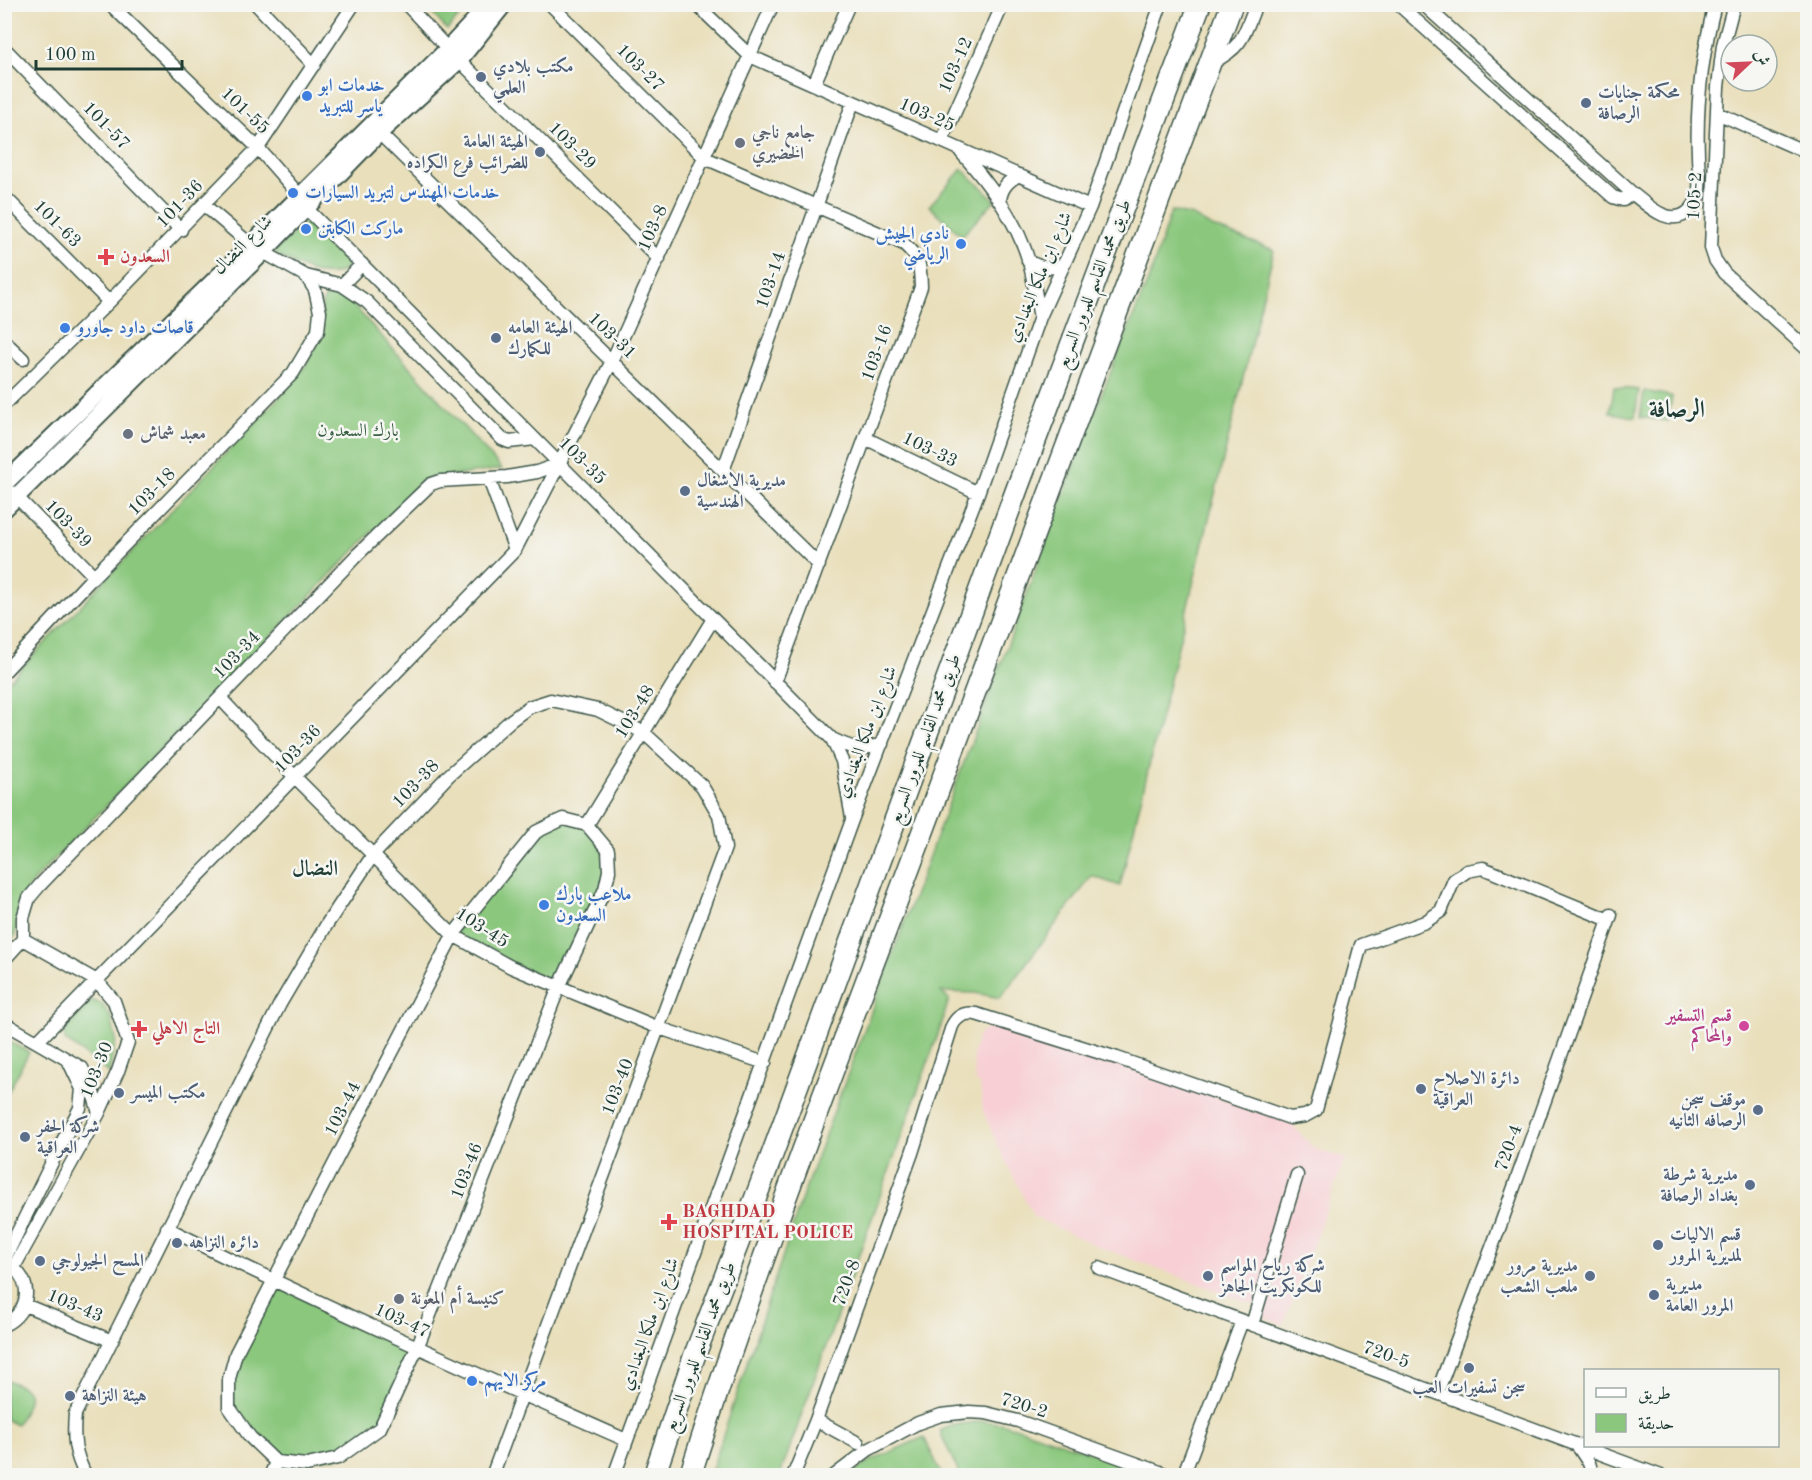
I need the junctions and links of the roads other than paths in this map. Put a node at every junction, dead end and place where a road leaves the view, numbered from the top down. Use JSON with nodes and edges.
{"nodes":[{"id":1,"x":110,"y":4,"type":"edge"},
{"id":2,"x":255,"y":4,"type":"edge"},
{"id":3,"x":354,"y":4,"type":"edge"},
{"id":4,"x":406,"y":4,"type":"edge"},
{"id":5,"x":490,"y":4,"type":"edge"},
{"id":6,"x":504,"y":4,"type":"edge"},
{"id":7,"x":550,"y":4,"type":"edge"},
{"id":8,"x":696,"y":4,"type":"edge"},
{"id":9,"x":773,"y":4,"type":"edge"},
{"id":10,"x":849,"y":4,"type":"edge"},
{"id":11,"x":1004,"y":4,"type":"edge"},
{"id":12,"x":1161,"y":4,"type":"edge"},
{"id":13,"x":1200,"y":4,"type":"edge"},
{"id":14,"x":1232,"y":4,"type":"edge"},
{"id":15,"x":1256,"y":4,"type":"edge"},
{"id":16,"x":1398,"y":4,"type":"edge"},
{"id":17,"x":1423,"y":4,"type":"edge"},
{"id":18,"x":1715,"y":4,"type":"edge"},
{"id":19,"x":1734,"y":4,"type":"edge"},
{"id":20,"x":4,"y":48,"type":"edge"},
{"id":21,"x":453,"y":54,"type":"junction"},
{"id":22,"x":750,"y":56,"type":"junction"},
{"id":23,"x":314,"y":65,"type":"junction"},
{"id":24,"x":1209,"y":65,"type":"junction"},
{"id":25,"x":1492,"y":68,"type":"junction"},
{"id":26,"x":1481,"y":79,"type":"junction"},
{"id":27,"x":814,"y":84,"type":"junction"},
{"id":28,"x":853,"y":102,"type":"junction"},
{"id":29,"x":1718,"y":113,"type":"junction"},
{"id":30,"x":379,"y":133,"type":"junction"},
{"id":31,"x":942,"y":141,"type":"junction"},
{"id":32,"x":258,"y":148,"type":"junction"},
{"id":33,"x":958,"y":148,"type":"junction"},
{"id":34,"x":1808,"y":153,"type":"edge"},
{"id":35,"x":705,"y":158,"type":"junction"},
{"id":36,"x":1019,"y":175,"type":"junction"},
{"id":37,"x":1632,"y":193,"type":"junction"},
{"id":38,"x":4,"y":196,"type":"edge"},
{"id":39,"x":1000,"y":201,"type":"junction"},
{"id":40,"x":303,"y":202,"type":"junction"},
{"id":41,"x":204,"y":205,"type":"junction"},
{"id":42,"x":816,"y":206,"type":"junction"},
{"id":43,"x":1090,"y":207,"type":"junction"},
{"id":44,"x":181,"y":230,"type":"junction"},
{"id":45,"x":257,"y":249,"type":"junction"},
{"id":46,"x":659,"y":259,"type":"junction"},
{"id":47,"x":1028,"y":261,"type":"junction"},
{"id":48,"x":362,"y":264,"type":"junction"},
{"id":49,"x":1064,"y":264,"type":"junction"},
{"id":50,"x":306,"y":276,"type":"junction"},
{"id":51,"x":342,"y":285,"type":"junction"},
{"id":52,"x":109,"y":303,"type":"junction"},
{"id":53,"x":1040,"y":317,"type":"junction"},
{"id":54,"x":4,"y":341,"type":"edge"},
{"id":55,"x":1808,"y":350,"type":"edge"},
{"id":56,"x":23,"y":359,"type":"dead end"},
{"id":57,"x":612,"y":361,"type":"junction"},
{"id":58,"x":4,"y":405,"type":"edge"},
{"id":59,"x":865,"y":438,"type":"junction"},
{"id":60,"x":535,"y":439,"type":"junction"},
{"id":61,"x":559,"y":464,"type":"junction"},
{"id":62,"x":723,"y":471,"type":"junction"},
{"id":63,"x":489,"y":479,"type":"junction"},
{"id":64,"x":9,"y":489,"type":"edge"},
{"id":65,"x":978,"y":493,"type":"junction"},
{"id":66,"x":4,"y":509,"type":"edge"},
{"id":67,"x":515,"y":550,"type":"junction"},
{"id":68,"x":819,"y":565,"type":"junction"},
{"id":69,"x":94,"y":576,"type":"junction"},
{"id":70,"x":713,"y":619,"type":"junction"},
{"id":71,"x":4,"y":672,"type":"edge"},
{"id":72,"x":775,"y":682,"type":"junction"},
{"id":73,"x":220,"y":699,"type":"junction"},
{"id":74,"x":644,"y":732,"type":"junction"},
{"id":75,"x":832,"y":739,"type":"junction"},
{"id":76,"x":882,"y":744,"type":"junction"},
{"id":77,"x":295,"y":777,"type":"junction"},
{"id":78,"x":852,"y":820,"type":"junction"},
{"id":79,"x":587,"y":825,"type":"junction"},
{"id":80,"x":374,"y":855,"type":"junction"},
{"id":81,"x":453,"y":935,"type":"junction"},
{"id":82,"x":22,"y":939,"type":"junction"},
{"id":83,"x":4,"y":960,"type":"edge"},
{"id":84,"x":98,"y":981,"type":"junction"},
{"id":85,"x":559,"y":987,"type":"junction"},
{"id":86,"x":976,"y":1014,"type":"joint"},
{"id":87,"x":4,"y":1023,"type":"edge"},
{"id":88,"x":658,"y":1029,"type":"junction"},
{"id":89,"x":38,"y":1041,"type":"junction"},
{"id":90,"x":68,"y":1060,"type":"junction"},
{"id":91,"x":765,"y":1063,"type":"junction"},
{"id":92,"x":99,"y":1113,"type":"junction"},
{"id":93,"x":1297,"y":1175,"type":"dead end"},
{"id":94,"x":167,"y":1228,"type":"junction"},
{"id":95,"x":8,"y":1263,"type":"edge"},
{"id":96,"x":1099,"y":1268,"type":"dead end"},
{"id":97,"x":274,"y":1282,"type":"junction"},
{"id":98,"x":25,"y":1305,"type":"junction"},
{"id":99,"x":1247,"y":1323,"type":"junction"},
{"id":100,"x":4,"y":1325,"type":"edge"},
{"id":101,"x":112,"y":1341,"type":"junction"},
{"id":102,"x":417,"y":1348,"type":"junction"},
{"id":103,"x":1437,"y":1393,"type":"junction"},
{"id":104,"x":522,"y":1394,"type":"junction"},
{"id":105,"x":816,"y":1420,"type":"junction"},
{"id":106,"x":626,"y":1440,"type":"junction"},
{"id":107,"x":1575,"y":1443,"type":"junction"},
{"id":108,"x":1584,"y":1446,"type":"edge"},
{"id":109,"x":863,"y":1447,"type":"junction"},
{"id":110,"x":1585,"y":1447,"type":"edge"},
{"id":111,"x":276,"y":1462,"type":"junction"},
{"id":112,"x":86,"y":1476,"type":"edge"},
{"id":113,"x":270,"y":1476,"type":"edge"},
{"id":114,"x":492,"y":1476,"type":"edge"},
{"id":115,"x":614,"y":1476,"type":"edge"},
{"id":116,"x":654,"y":1476,"type":"edge"},
{"id":117,"x":690,"y":1476,"type":"edge"},
{"id":118,"x":793,"y":1476,"type":"edge"},
{"id":119,"x":834,"y":1476,"type":"edge"},
{"id":120,"x":1171,"y":1476,"type":"edge"},
{"id":121,"x":1183,"y":1476,"type":"edge"},
{"id":122,"x":1593,"y":1476,"type":"edge"},
{"id":123,"x":1660,"y":1476,"type":"edge"}],
"edges":[{"from":1,"to":32,"type":"street","name":"101-55"},
{"from":2,"to":23,"type":"street"},
{"from":3,"to":23,"type":"street","name":"101-36"},
{"from":4,"to":21,"type":"street","name":"103-29"},
{"from":5,"to":21,"type":"main road","name":"شارع النضال"},
{"from":6,"to":21,"type":"main road","name":"شارع النضال"},
{"from":7,"to":35,"type":"street","name":"103-27"},
{"from":8,"to":22,"type":"street"},
{"from":9,"to":22,"type":"street","name":"103-8"},
{"from":10,"to":27,"type":"street"},
{"from":11,"to":31,"type":"street","name":"103-12"},
{"from":12,"to":43,"type":"street","name":"شارع ابن ملكا البغدادي"},
{"from":13,"to":116,"type":"highway","name":"طريق محمد القاسم للمرور السريع"},
{"from":14,"to":24,"type":"highway","name":"طريق محمد القاسم للمرور السريع"},
{"from":15,"to":24,"type":"street"},
{"from":16,"to":26,"type":"street"},
{"from":17,"to":25,"type":"street"},
{"from":18,"to":37,"type":"street"},
{"from":19,"to":29,"type":"street","name":"105-2"},
{"from":20,"to":44,"type":"street","name":"101-57"},
{"from":21,"to":30,"type":"main road","name":"شارع النضال"},
{"from":21,"to":40,"type":"main road","name":"شارع النضال"},
{"from":21,"to":46,"type":"street","name":"103-29"},
{"from":22,"to":27,"type":"street","name":"103-25"},
{"from":22,"to":35,"type":"street","name":"103-8"},
{"from":23,"to":32,"type":"street","name":"101-36"},
{"from":24,"to":117,"type":"highway","name":"طريق محمد القاسم للمرور السريع"},
{"from":25,"to":26,"type":"street"},
{"from":25,"to":37,"type":"street"},
{"from":26,"to":37,"type":"street"},
{"from":27,"to":28,"type":"street","name":"103-25"},
{"from":28,"to":31,"type":"street","name":"103-25"},
{"from":28,"to":42,"type":"street","name":"103-14"},
{"from":29,"to":34,"type":"street"},
{"from":29,"to":55,"type":"street","name":"105-2"},
{"from":30,"to":40,"type":"main road","name":"شارع النضال"},
{"from":30,"to":57,"type":"street","name":"103-31"},
{"from":31,"to":33,"type":"street","name":"103-25"},
{"from":32,"to":40,"type":"street","name":"101-55"},
{"from":32,"to":41,"type":"street","name":"101-36"},
{"from":33,"to":36,"type":"street","name":"103-25"},
{"from":33,"to":39,"type":"street"},
{"from":35,"to":42,"type":"street","name":"103-16"},
{"from":35,"to":46,"type":"street","name":"103-8"},
{"from":36,"to":39,"type":"street"},
{"from":36,"to":43,"type":"street","name":"103-25"},
{"from":38,"to":52,"type":"street","name":"101-63"},
{"from":39,"to":47,"type":"street"},
{"from":40,"to":45,"type":"main road","name":"شارع النضال"},
{"from":40,"to":48,"type":"street","name":"103-35"},
{"from":41,"to":44,"type":"street","name":"101-36"},
{"from":41,"to":45,"type":"street"},
{"from":42,"to":59,"type":"street","name":"103-16"},
{"from":42,"to":62,"type":"street","name":"103-14"},
{"from":43,"to":49,"type":"street","name":"شارع ابن ملكا البغدادي"},
{"from":44,"to":52,"type":"street","name":"101-36"},
{"from":45,"to":50,"type":"street"},
{"from":45,"to":64,"type":"main road","name":"شارع النضال"},
{"from":46,"to":57,"type":"street","name":"103-8"},
{"from":47,"to":49,"type":"street"},
{"from":47,"to":53,"type":"street"},
{"from":48,"to":51,"type":"street"},
{"from":48,"to":60,"type":"street","name":"103-35"},
{"from":49,"to":53,"type":"street","name":"شارع ابن ملكا البغدادي"},
{"from":50,"to":51,"type":"street"},
{"from":50,"to":69,"type":"street","name":"103-18"},
{"from":51,"to":60,"type":"street"},
{"from":52,"to":58,"type":"street","name":"101-36"},
{"from":53,"to":65,"type":"street","name":"شارع ابن ملكا البغدادي"},
{"from":54,"to":56,"type":"street"},
{"from":57,"to":61,"type":"street","name":"103-8"},
{"from":57,"to":62,"type":"street","name":"103-31"},
{"from":59,"to":65,"type":"street","name":"103-33"},
{"from":59,"to":68,"type":"street","name":"103-16"},
{"from":60,"to":61,"type":"street","name":"103-35"},
{"from":61,"to":63,"type":"street","name":"103-34"},
{"from":61,"to":67,"type":"street","name":"103-36"},
{"from":61,"to":70,"type":"street","name":"103-35"},
{"from":62,"to":68,"type":"street","name":"103-31"},
{"from":63,"to":67,"type":"street"},
{"from":63,"to":73,"type":"street","name":"103-34"},
{"from":64,"to":66,"type":"main road","name":"شارع النضال"},
{"from":64,"to":69,"type":"street","name":"103-39"},
{"from":65,"to":76,"type":"street","name":"شارع ابن ملكا البغدادي"},
{"from":67,"to":77,"type":"street","name":"103-36"},
{"from":68,"to":72,"type":"street","name":"103-16"},
{"from":69,"to":71,"type":"street","name":"103-18"},
{"from":70,"to":72,"type":"street","name":"103-35"},
{"from":70,"to":74,"type":"street","name":"103-48"},
{"from":72,"to":75,"type":"street","name":"103-35"},
{"from":73,"to":77,"type":"street","name":"103-45"},
{"from":73,"to":82,"type":"street","name":"103-34"},
{"from":74,"to":79,"type":"street","name":"103-48"},
{"from":74,"to":80,"type":"street","name":"103-38"},
{"from":74,"to":88,"type":"street","name":"103-40"},
{"from":75,"to":76,"type":"street","name":"103-35"},
{"from":75,"to":78,"type":"street","name":"103-35"},
{"from":76,"to":78,"type":"street","name":"شارع ابن ملكا البغدادي"},
{"from":77,"to":80,"type":"street","name":"103-45"},
{"from":77,"to":84,"type":"street","name":"103-36"},
{"from":78,"to":91,"type":"street","name":"شارع ابن ملكا البغدادي"},
{"from":79,"to":81,"type":"street","name":"103-44"},
{"from":79,"to":85,"type":"street","name":"103-46"},
{"from":80,"to":81,"type":"street","name":"103-45"},
{"from":80,"to":94,"type":"street","name":"103-38"},
{"from":81,"to":85,"type":"street","name":"103-45"},
{"from":81,"to":97,"type":"street","name":"103-44"},
{"from":82,"to":83,"type":"street"},
{"from":82,"to":84,"type":"street"},
{"from":84,"to":89,"type":"street","name":"103-36"},
{"from":84,"to":92,"type":"street","name":"103-30"},
{"from":85,"to":88,"type":"street","name":"103-45"},
{"from":85,"to":102,"type":"street","name":"103-46"},
{"from":86,"to":103,"type":"street","name":"720-4"},
{"from":86,"to":105,"type":"street","name":"720-8"},
{"from":87,"to":89,"type":"street"},
{"from":88,"to":91,"type":"street","name":"103-45"},
{"from":88,"to":104,"type":"street","name":"103-40"},
{"from":89,"to":90,"type":"street"},
{"from":90,"to":92,"type":"street"},
{"from":90,"to":95,"type":"street","name":"103-30"},
{"from":91,"to":106,"type":"street","name":"شارع ابن ملكا البغدادي"},
{"from":92,"to":95,"type":"street","name":"103-30"},
{"from":93,"to":99,"type":"street"},
{"from":94,"to":97,"type":"street","name":"103-47"},
{"from":94,"to":101,"type":"street","name":"103-38"},
{"from":95,"to":98,"type":"street"},
{"from":96,"to":99,"type":"street","name":"720-5"},
{"from":97,"to":102,"type":"street","name":"103-47"},
{"from":97,"to":111,"type":"street","name":"103-44"},
{"from":98,"to":100,"type":"street"},
{"from":98,"to":101,"type":"street","name":"103-43"},
{"from":99,"to":103,"type":"street","name":"720-5"},
{"from":99,"to":121,"type":"street"},
{"from":101,"to":112,"type":"street","name":"103-38"},
{"from":102,"to":104,"type":"street","name":"103-47"},
{"from":102,"to":111,"type":"street","name":"103-46"},
{"from":103,"to":107,"type":"street","name":"720-5"},
{"from":104,"to":106,"type":"street","name":"103-47"},
{"from":104,"to":114,"type":"street","name":"103-40"},
{"from":105,"to":109,"type":"street"},
{"from":105,"to":118,"type":"street","name":"720-8"},
{"from":106,"to":115,"type":"street","name":"شارع ابن ملكا البغدادي"},
{"from":107,"to":108,"type":"street","name":"720-5"},
{"from":107,"to":122,"type":"street"},
{"from":109,"to":119,"type":"street"},
{"from":109,"to":120,"type":"street","name":"720-2"},
{"from":110,"to":123,"type":"street","name":"720-5"},
{"from":111,"to":113,"type":"street"}]}
